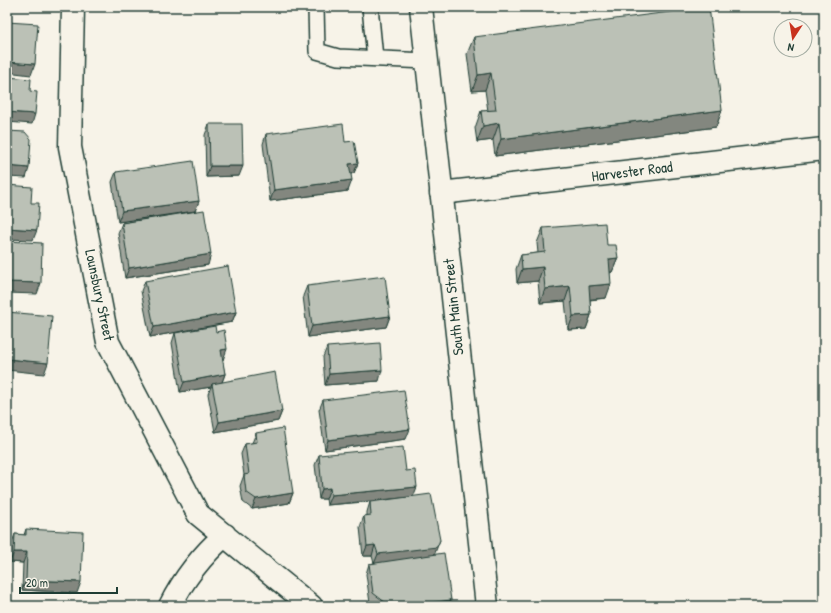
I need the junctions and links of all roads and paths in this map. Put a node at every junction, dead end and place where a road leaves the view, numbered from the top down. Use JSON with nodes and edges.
{"nodes":[{"id":1,"x":73,"y":7,"type":"edge"},
{"id":2,"x":316,"y":7,"type":"edge"},
{"id":3,"x":370,"y":7,"type":"edge"},
{"id":4,"x":421,"y":7,"type":"edge"},
{"id":5,"x":375,"y":58,"type":"junction"},
{"id":6,"x":427,"y":61,"type":"junction"},
{"id":7,"x":824,"y":149,"type":"edge"},
{"id":8,"x":441,"y":193,"type":"junction"},
{"id":9,"x":225,"y":535,"type":"junction"},
{"id":10,"x":170,"y":606,"type":"edge"},
{"id":11,"x":311,"y":606,"type":"edge"},
{"id":12,"x":487,"y":606,"type":"edge"}],
"edges":[{"from":1,"to":9,"type":"street","name":"Lounsbury Street"},
{"from":2,"to":5,"type":"lane"},
{"from":3,"to":5,"type":"lane"},
{"from":4,"to":6,"type":"street","name":"South Main Street"},
{"from":5,"to":6,"type":"lane"},
{"from":6,"to":8,"type":"street","name":"South Main Street"},
{"from":7,"to":8,"type":"street","name":"Harvester Road"},
{"from":8,"to":12,"type":"street","name":"South Main Street"},
{"from":9,"to":10,"type":"street"},
{"from":9,"to":11,"type":"street","name":"Lounsbury Street"}]}
